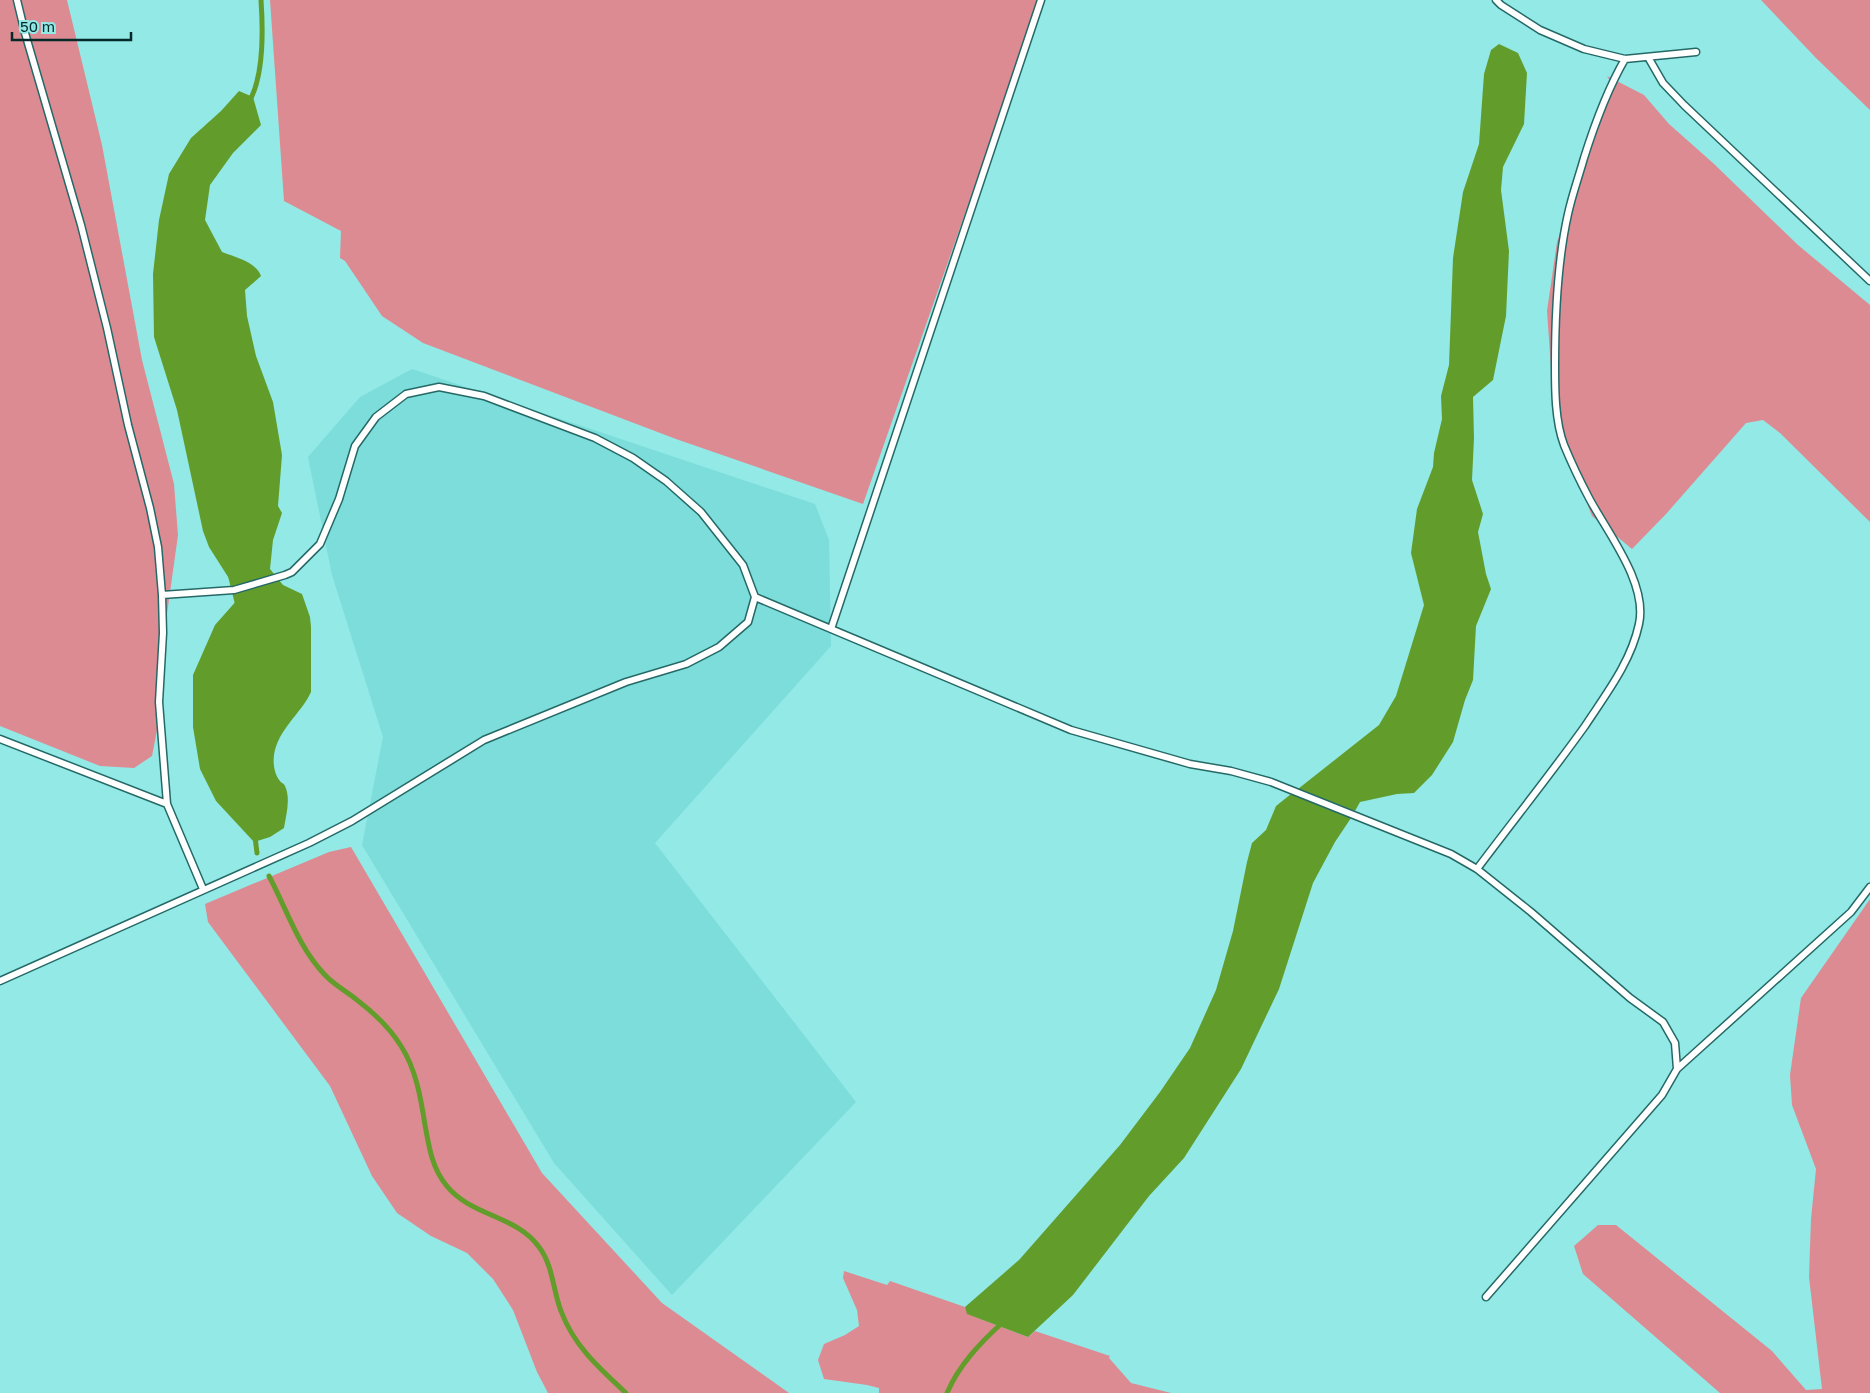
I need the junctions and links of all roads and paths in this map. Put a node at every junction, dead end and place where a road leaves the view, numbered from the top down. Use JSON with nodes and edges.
{"nodes":[{"id":1,"x":18,"y":0,"type":"edge"},
{"id":2,"x":1041,"y":0,"type":"edge"},
{"id":3,"x":1496,"y":0,"type":"edge"},
{"id":4,"x":1696,"y":52,"type":"dead end"},
{"id":5,"x":1648,"y":57,"type":"junction"},
{"id":6,"x":1625,"y":59,"type":"junction"},
{"id":7,"x":1870,"y":281,"type":"edge"},
{"id":8,"x":162,"y":595,"type":"junction"},
{"id":9,"x":755,"y":597,"type":"junction"},
{"id":10,"x":831,"y":629,"type":"junction"},
{"id":11,"x":0,"y":739,"type":"edge"},
{"id":12,"x":167,"y":804,"type":"junction"},
{"id":13,"x":1477,"y":869,"type":"junction"},
{"id":14,"x":1870,"y":887,"type":"edge"},
{"id":15,"x":203,"y":889,"type":"junction"},
{"id":16,"x":0,"y":981,"type":"edge"},
{"id":17,"x":1677,"y":1069,"type":"junction"},
{"id":18,"x":1486,"y":1297,"type":"dead end"}],
"edges":[{"from":1,"to":8,"type":"lane"},
{"from":2,"to":10,"type":"lane"},
{"from":3,"to":6,"type":"lane"},
{"from":4,"to":5,"type":"lane"},
{"from":5,"to":6,"type":"lane"},
{"from":5,"to":7,"type":"lane"},
{"from":6,"to":13,"type":"lane"},
{"from":8,"to":9,"type":"lane"},
{"from":8,"to":12,"type":"lane"},
{"from":9,"to":10,"type":"lane"},
{"from":9,"to":15,"type":"lane"},
{"from":10,"to":13,"type":"lane"},
{"from":11,"to":12,"type":"lane"},
{"from":12,"to":15,"type":"lane"},
{"from":13,"to":17,"type":"lane"},
{"from":14,"to":17,"type":"lane"},
{"from":15,"to":16,"type":"lane"},
{"from":17,"to":18,"type":"lane"}]}
